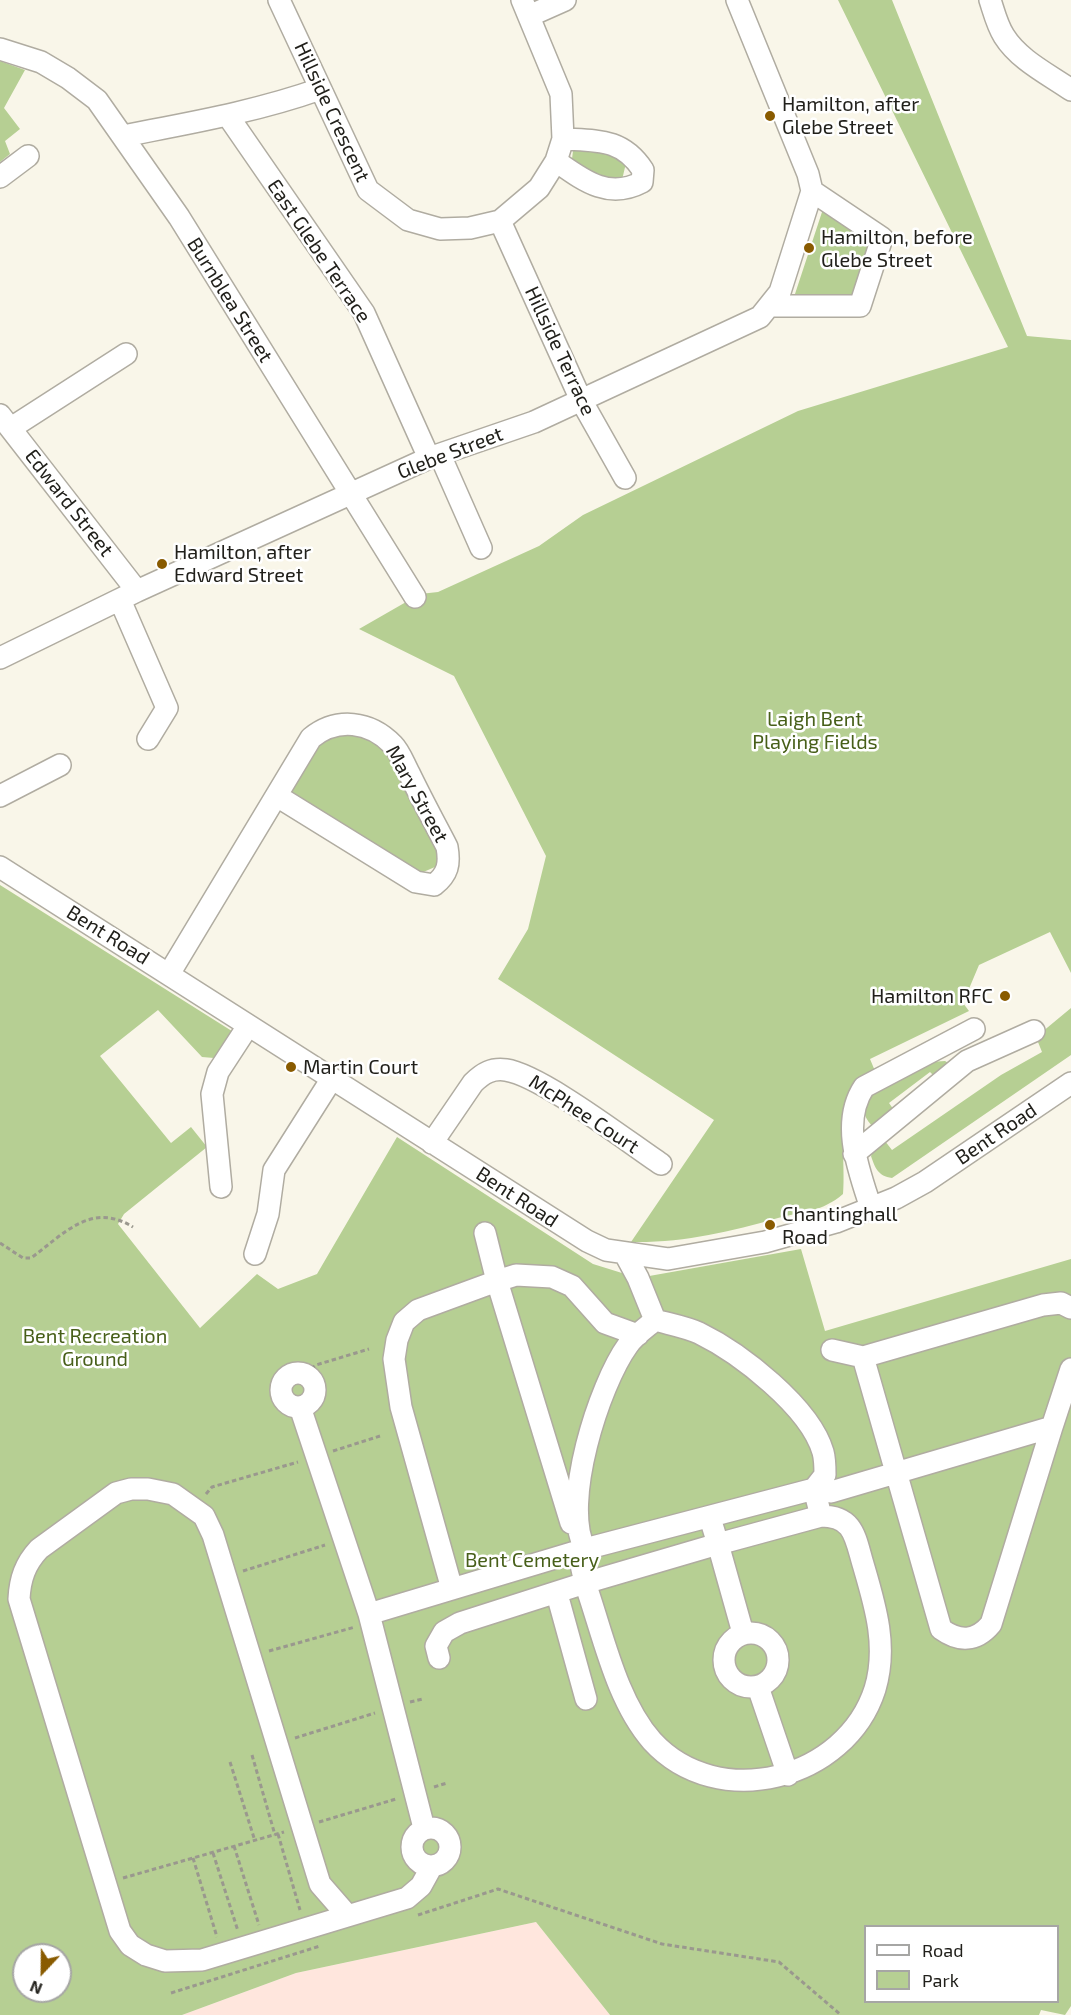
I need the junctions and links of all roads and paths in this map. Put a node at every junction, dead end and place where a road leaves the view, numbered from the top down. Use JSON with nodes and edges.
{"nodes":[{"id":1,"x":279,"y":0,"type":"edge"},
{"id":2,"x":565,"y":0,"type":"edge"},
{"id":3,"x":737,"y":0,"type":"edge"},
{"id":4,"x":990,"y":0,"type":"edge"},
{"id":5,"x":526,"y":8,"type":"edge"},
{"id":6,"x":0,"y":49,"type":"edge"},
{"id":7,"x":320,"y":89,"type":"junction"},
{"id":8,"x":1071,"y":90,"type":"edge"},
{"id":9,"x":228,"y":116,"type":"junction"},
{"id":10,"x":123,"y":136,"type":"junction"},
{"id":11,"x":563,"y":139,"type":"junction"},
{"id":12,"x":28,"y":156,"type":"dead end"},
{"id":13,"x":556,"y":161,"type":"junction"},
{"id":14,"x":0,"y":177,"type":"edge"},
{"id":15,"x":810,"y":182,"type":"junction"},
{"id":16,"x":500,"y":220,"type":"junction"},
{"id":17,"x":771,"y":306,"type":"junction"},
{"id":18,"x":126,"y":354,"type":"dead end"},
{"id":19,"x":581,"y":400,"type":"junction"},
{"id":20,"x":5,"y":421,"type":"edge"},
{"id":21,"x":435,"y":457,"type":"junction"},
{"id":22,"x":625,"y":478,"type":"dead end"},
{"id":23,"x":352,"y":494,"type":"junction"},
{"id":24,"x":481,"y":548,"type":"dead end"},
{"id":25,"x":128,"y":596,"type":"junction"},
{"id":26,"x":416,"y":597,"type":"dead end"},
{"id":27,"x":0,"y":658,"type":"edge"},
{"id":28,"x":148,"y":739,"type":"dead end"},
{"id":29,"x":60,"y":765,"type":"dead end"},
{"id":30,"x":0,"y":796,"type":"edge"},
{"id":31,"x":277,"y":796,"type":"junction"},
{"id":32,"x":0,"y":867,"type":"edge"},
{"id":33,"x":169,"y":974,"type":"junction"},
{"id":34,"x":248,"y":1026,"type":"junction"},
{"id":35,"x":974,"y":1029,"type":"dead end"},
{"id":36,"x":1034,"y":1031,"type":"dead end"},
{"id":37,"x":331,"y":1080,"type":"junction"},
{"id":38,"x":1071,"y":1083,"type":"edge"},
{"id":39,"x":432,"y":1143,"type":"junction"},
{"id":40,"x":854,"y":1154,"type":"junction"},
{"id":41,"x":661,"y":1164,"type":"dead end"},
{"id":42,"x":221,"y":1187,"type":"dead end"},
{"id":43,"x":871,"y":1208,"type":"junction"},
{"id":44,"x":133,"y":1227,"type":"dead end"},
{"id":45,"x":485,"y":1233,"type":"dead end"},
{"id":46,"x":0,"y":1243,"type":"edge"},
{"id":47,"x":255,"y":1254,"type":"dead end"},
{"id":48,"x":625,"y":1254,"type":"junction"},
{"id":49,"x":497,"y":1281,"type":"junction"},
{"id":50,"x":1071,"y":1308,"type":"edge"},
{"id":51,"x":655,"y":1320,"type":"junction"},
{"id":52,"x":638,"y":1335,"type":"junction"},
{"id":53,"x":369,"y":1349,"type":"dead end"},
{"id":54,"x":832,"y":1350,"type":"dead end"},
{"id":55,"x":863,"y":1357,"type":"junction"},
{"id":56,"x":1071,"y":1369,"type":"edge"},
{"id":57,"x":305,"y":1373,"type":"joint"},
{"id":58,"x":1052,"y":1427,"type":"junction"},
{"id":59,"x":380,"y":1436,"type":"dead end"},
{"id":60,"x":317,"y":1456,"type":"junction"},
{"id":61,"x":894,"y":1474,"type":"junction"},
{"id":62,"x":814,"y":1490,"type":"junction"},
{"id":63,"x":194,"y":1508,"type":"junction"},
{"id":64,"x":821,"y":1516,"type":"junction"},
{"id":65,"x":710,"y":1518,"type":"junction"},
{"id":66,"x":344,"y":1539,"type":"junction"},
{"id":67,"x":718,"y":1544,"type":"junction"},
{"id":68,"x":580,"y":1546,"type":"junction"},
{"id":69,"x":226,"y":1576,"type":"junction"},
{"id":70,"x":585,"y":1583,"type":"junction"},
{"id":71,"x":452,"y":1589,"type":"junction"},
{"id":72,"x":557,"y":1594,"type":"junction"},
{"id":73,"x":370,"y":1618,"type":"junction"},
{"id":74,"x":743,"y":1633,"type":"junction"},
{"id":75,"x":250,"y":1656,"type":"junction"},
{"id":76,"x":440,"y":1658,"type":"dead end"},
{"id":77,"x":758,"y":1687,"type":"junction"},
{"id":78,"x":423,"y":1699,"type":"dead end"},
{"id":79,"x":586,"y":1699,"type":"dead end"},
{"id":80,"x":393,"y":1708,"type":"junction"},
{"id":81,"x":277,"y":1743,"type":"junction"},
{"id":82,"x":252,"y":1755,"type":"dead end"},
{"id":83,"x":230,"y":1762,"type":"dead end"},
{"id":84,"x":788,"y":1775,"type":"junction"},
{"id":85,"x":447,"y":1784,"type":"dead end"},
{"id":86,"x":415,"y":1793,"type":"junction"},
{"id":87,"x":302,"y":1827,"type":"junction"},
{"id":88,"x":276,"y":1834,"type":"junction"},
{"id":89,"x":255,"y":1841,"type":"junction"},
{"id":90,"x":234,"y":1846,"type":"junction"},
{"id":91,"x":213,"y":1853,"type":"junction"},
{"id":92,"x":193,"y":1858,"type":"junction"},
{"id":93,"x":106,"y":1883,"type":"junction"},
{"id":94,"x":301,"y":1912,"type":"dead end"},
{"id":95,"x":347,"y":1915,"type":"junction"},
{"id":96,"x":414,"y":1917,"type":"dead end"},
{"id":97,"x":260,"y":1928,"type":"dead end"},
{"id":98,"x":240,"y":1935,"type":"dead end"},
{"id":99,"x":219,"y":1943,"type":"dead end"},
{"id":100,"x":326,"y":1945,"type":"dead end"},
{"id":101,"x":171,"y":1993,"type":"dead end"},
{"id":102,"x":841,"y":2015,"type":"edge"}],
"edges":[{"from":1,"to":7,"type":"street","name":"Hillside Crescent"},
{"from":2,"to":5,"type":"street"},
{"from":3,"to":15,"type":"street"},
{"from":4,"to":8,"type":"street"},
{"from":5,"to":11,"type":"street","name":"Hillside Crescent"},
{"from":6,"to":10,"type":"street","name":"Burnblea Street"},
{"from":7,"to":9,"type":"street"},
{"from":7,"to":16,"type":"street","name":"Hillside Crescent"},
{"from":9,"to":10,"type":"street"},
{"from":9,"to":21,"type":"street","name":"East Glebe Terrace"},
{"from":10,"to":23,"type":"street","name":"Burnblea Street"},
{"from":11,"to":13,"type":"street","name":"Hillside Crescent"},
{"from":11,"to":13,"type":"street"},
{"from":12,"to":14,"type":"street"},
{"from":13,"to":16,"type":"street","name":"Hillside Crescent"},
{"from":15,"to":17,"type":"street","name":"Glebe Street"},
{"from":15,"to":17,"type":"street"},
{"from":16,"to":19,"type":"street","name":"Hillside Terrace"},
{"from":17,"to":19,"type":"street","name":"Glebe Street"},
{"from":18,"to":20,"type":"street"},
{"from":19,"to":21,"type":"street","name":"Glebe Street"},
{"from":19,"to":22,"type":"street","name":"Hillside Terrace"},
{"from":20,"to":25,"type":"street","name":"Edward Street"},
{"from":21,"to":23,"type":"street","name":"Glebe Street"},
{"from":21,"to":24,"type":"street","name":"East Glebe Terrace"},
{"from":23,"to":25,"type":"street","name":"Glebe Street"},
{"from":23,"to":26,"type":"street","name":"Burnblea Street"},
{"from":25,"to":27,"type":"street","name":"Glebe Street"},
{"from":25,"to":28,"type":"street","name":"Edward Street"},
{"from":29,"to":30,"type":"street"},
{"from":31,"to":31,"type":"street","name":"Mary Street"},
{"from":31,"to":33,"type":"street","name":"Mary Street"},
{"from":32,"to":33,"type":"street","name":"Bent Road"},
{"from":33,"to":34,"type":"street","name":"Bent Road"},
{"from":34,"to":37,"type":"street","name":"Bent Road"},
{"from":34,"to":42,"type":"street"},
{"from":35,"to":40,"type":"street"},
{"from":36,"to":40,"type":"street"},
{"from":37,"to":39,"type":"street","name":"Bent Road"},
{"from":37,"to":47,"type":"street"},
{"from":38,"to":43,"type":"street","name":"Bent Road"},
{"from":39,"to":41,"type":"street","name":"McPhee Court"},
{"from":39,"to":48,"type":"street","name":"Bent Road"},
{"from":40,"to":43,"type":"street"},
{"from":43,"to":48,"type":"street","name":"Bent Road"},
{"from":44,"to":46,"type":"path"},
{"from":45,"to":49,"type":"street"},
{"from":48,"to":51,"type":"street"},
{"from":49,"to":52,"type":"street"},
{"from":49,"to":68,"type":"street"},
{"from":49,"to":71,"type":"street"},
{"from":50,"to":55,"type":"street"},
{"from":51,"to":52,"type":"street"},
{"from":51,"to":62,"type":"street"},
{"from":52,"to":68,"type":"street"},
{"from":53,"to":57,"type":"path"},
{"from":54,"to":55,"type":"street"},
{"from":55,"to":61,"type":"street"},
{"from":56,"to":58,"type":"street"},
{"from":57,"to":60,"type":"street"},
{"from":58,"to":61,"type":"street"},
{"from":58,"to":61,"type":"street"},
{"from":59,"to":60,"type":"path"},
{"from":60,"to":63,"type":"path"},
{"from":60,"to":66,"type":"street"},
{"from":61,"to":62,"type":"street"},
{"from":62,"to":64,"type":"street"},
{"from":62,"to":65,"type":"street"},
{"from":63,"to":69,"type":"street"},
{"from":63,"to":93,"type":"street"},
{"from":64,"to":67,"type":"street"},
{"from":64,"to":84,"type":"street"},
{"from":65,"to":67,"type":"street"},
{"from":65,"to":68,"type":"street"},
{"from":66,"to":69,"type":"path"},
{"from":66,"to":73,"type":"street"},
{"from":67,"to":70,"type":"street"},
{"from":67,"to":74,"type":"street"},
{"from":68,"to":70,"type":"street"},
{"from":68,"to":71,"type":"street"},
{"from":69,"to":75,"type":"street"},
{"from":70,"to":72,"type":"street"},
{"from":70,"to":84,"type":"street"},
{"from":71,"to":73,"type":"street"},
{"from":72,"to":76,"type":"street"},
{"from":72,"to":79,"type":"street"},
{"from":73,"to":75,"type":"path"},
{"from":73,"to":80,"type":"street"},
{"from":74,"to":77,"type":"street"},
{"from":74,"to":77,"type":"street"},
{"from":75,"to":81,"type":"street"},
{"from":77,"to":84,"type":"street"},
{"from":78,"to":80,"type":"path"},
{"from":80,"to":81,"type":"path"},
{"from":80,"to":86,"type":"street"},
{"from":81,"to":87,"type":"street"},
{"from":82,"to":88,"type":"path"},
{"from":83,"to":89,"type":"path"},
{"from":85,"to":86,"type":"path"},
{"from":86,"to":87,"type":"path"},
{"from":86,"to":95,"type":"street"},
{"from":87,"to":88,"type":"path"},
{"from":87,"to":95,"type":"street"},
{"from":88,"to":89,"type":"path"},
{"from":88,"to":94,"type":"path"},
{"from":89,"to":90,"type":"path"},
{"from":90,"to":91,"type":"path"},
{"from":90,"to":97,"type":"path"},
{"from":91,"to":92,"type":"path"},
{"from":91,"to":98,"type":"path"},
{"from":92,"to":93,"type":"path"},
{"from":92,"to":99,"type":"path"},
{"from":93,"to":95,"type":"street"},
{"from":96,"to":102,"type":"path"},
{"from":100,"to":101,"type":"path"}]}
